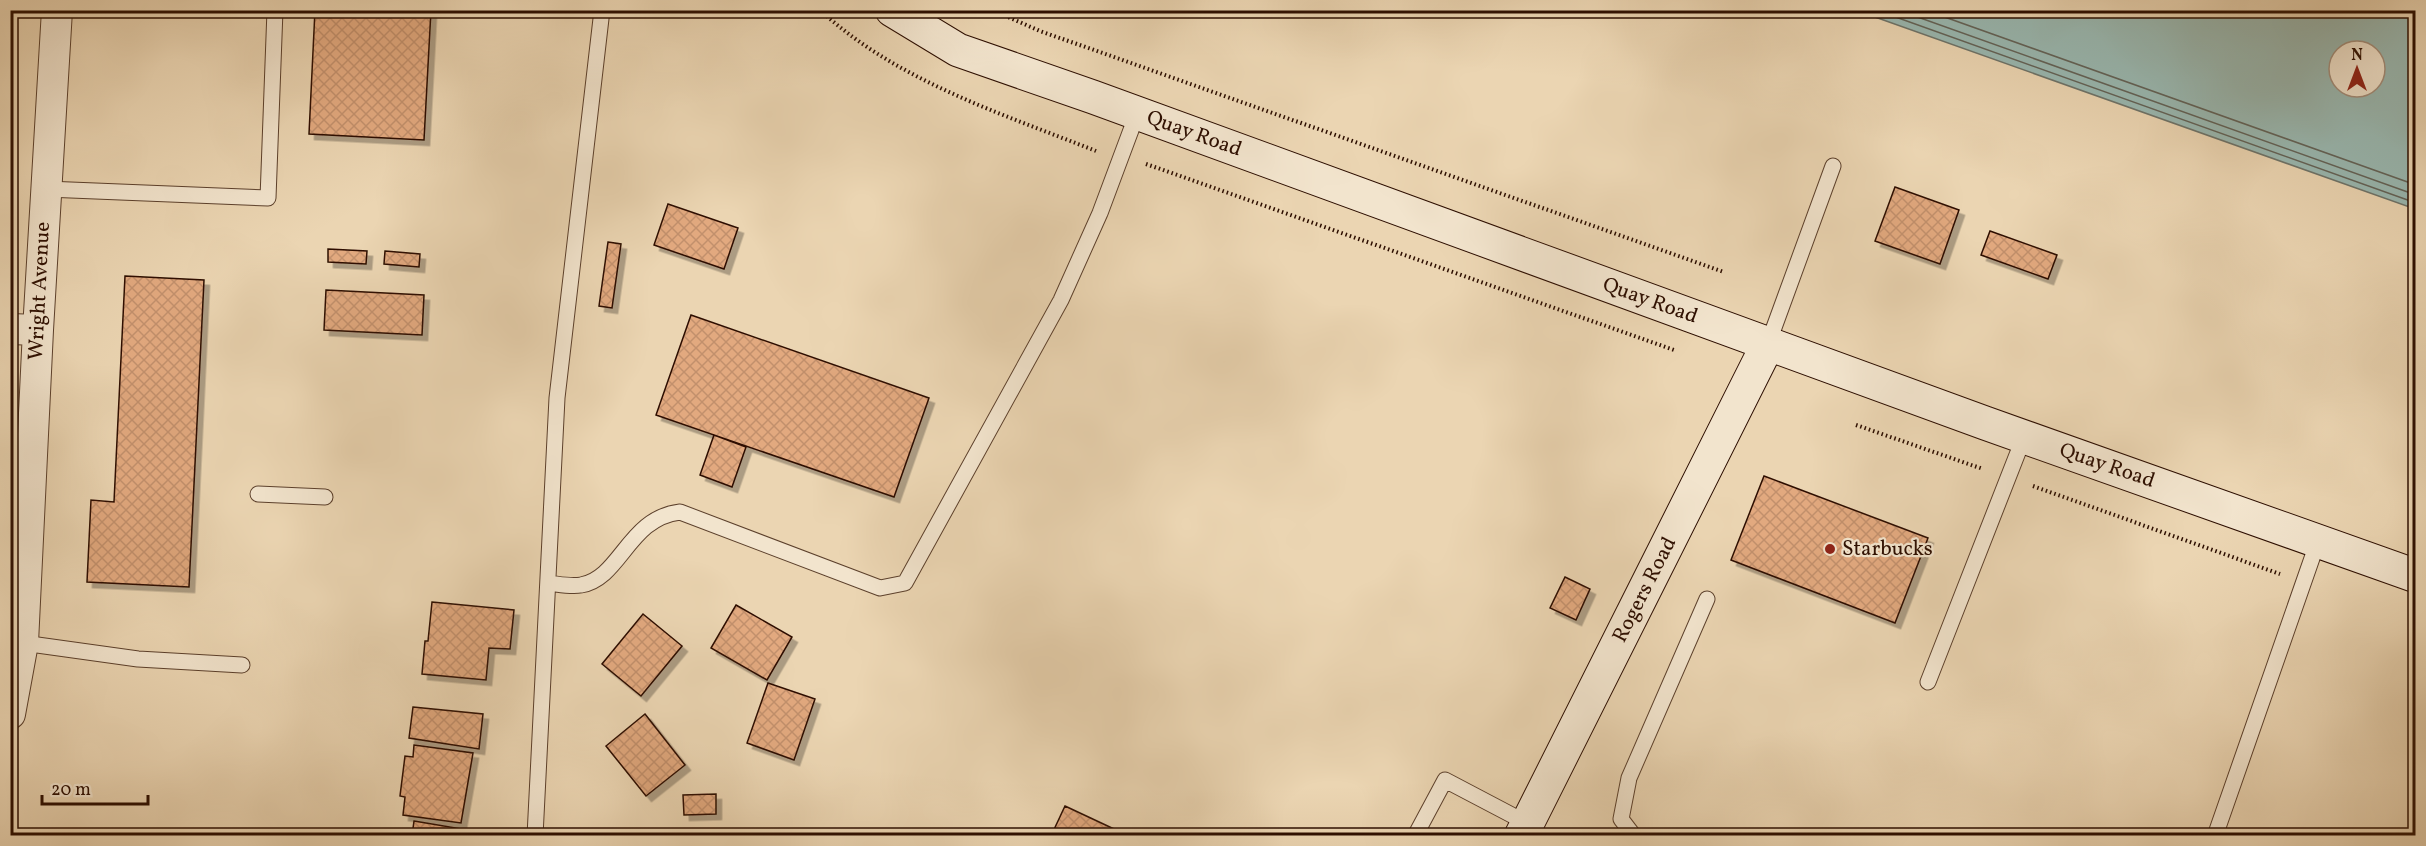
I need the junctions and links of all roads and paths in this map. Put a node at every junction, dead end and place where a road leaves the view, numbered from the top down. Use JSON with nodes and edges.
{"nodes":[{"id":1,"x":57,"y":10,"type":"edge"},
{"id":2,"x":275,"y":10,"type":"edge"},
{"id":3,"x":602,"y":10,"type":"edge"},
{"id":4,"x":820,"y":10,"type":"edge"},
{"id":5,"x":892,"y":10,"type":"edge"},
{"id":6,"x":992,"y":10,"type":"edge"},
{"id":7,"x":1137,"y":114,"type":"junction"},
{"id":8,"x":1121,"y":157,"type":"junction"},
{"id":9,"x":1833,"y":166,"type":"dead end"},
{"id":10,"x":46,"y":189,"type":"junction"},
{"id":11,"x":1724,"y":272,"type":"dead end"},
{"id":12,"x":24,"y":329,"type":"edge"},
{"id":13,"x":1768,"y":344,"type":"junction"},
{"id":14,"x":1674,"y":350,"type":"dead end"},
{"id":15,"x":1856,"y":425,"type":"dead end"},
{"id":16,"x":2024,"y":437,"type":"junction"},
{"id":17,"x":2008,"y":478,"type":"junction"},
{"id":18,"x":258,"y":494,"type":"dead end"},
{"id":19,"x":325,"y":497,"type":"dead end"},
{"id":20,"x":2318,"y":541,"type":"junction"},
{"id":21,"x":2415,"y":576,"type":"edge"},
{"id":22,"x":2304,"y":582,"type":"junction"},
{"id":23,"x":548,"y":583,"type":"junction"},
{"id":24,"x":1707,"y":599,"type":"dead end"},
{"id":25,"x":23,"y":644,"type":"junction"},
{"id":26,"x":242,"y":665,"type":"dead end"},
{"id":27,"x":1928,"y":682,"type":"dead end"},
{"id":28,"x":10,"y":714,"type":"edge"},
{"id":29,"x":1524,"y":829,"type":"edge"},
{"id":30,"x":535,"y":836,"type":"edge"},
{"id":31,"x":1415,"y":836,"type":"edge"},
{"id":32,"x":1634,"y":836,"type":"edge"},
{"id":33,"x":2215,"y":836,"type":"edge"}],
"edges":[{"from":1,"to":10,"type":"street","name":"Wright Avenue"},
{"from":2,"to":10,"type":"lane"},
{"from":3,"to":23,"type":"lane"},
{"from":4,"to":8,"type":"path"},
{"from":5,"to":7,"type":"main road","name":"Quay Road"},
{"from":6,"to":11,"type":"path"},
{"from":7,"to":8,"type":"lane"},
{"from":7,"to":13,"type":"main road","name":"Quay Road"},
{"from":8,"to":14,"type":"path"},
{"from":8,"to":23,"type":"lane"},
{"from":9,"to":13,"type":"lane"},
{"from":10,"to":12,"type":"street","name":"Wright Avenue"},
{"from":12,"to":25,"type":"street","name":"Wright Avenue"},
{"from":13,"to":16,"type":"main road","name":"Quay Road"},
{"from":13,"to":29,"type":"main road","name":"Rogers Road"},
{"from":15,"to":17,"type":"path"},
{"from":16,"to":17,"type":"lane"},
{"from":16,"to":20,"type":"main road","name":"Quay Road"},
{"from":17,"to":22,"type":"path"},
{"from":17,"to":27,"type":"lane"},
{"from":18,"to":19,"type":"lane"},
{"from":20,"to":21,"type":"main road","name":"Quay Road"},
{"from":20,"to":22,"type":"lane"},
{"from":22,"to":33,"type":"lane"},
{"from":23,"to":30,"type":"lane"},
{"from":24,"to":32,"type":"lane"},
{"from":25,"to":26,"type":"lane"},
{"from":25,"to":28,"type":"street","name":"Wright Avenue"},
{"from":29,"to":31,"type":"lane"}]}
